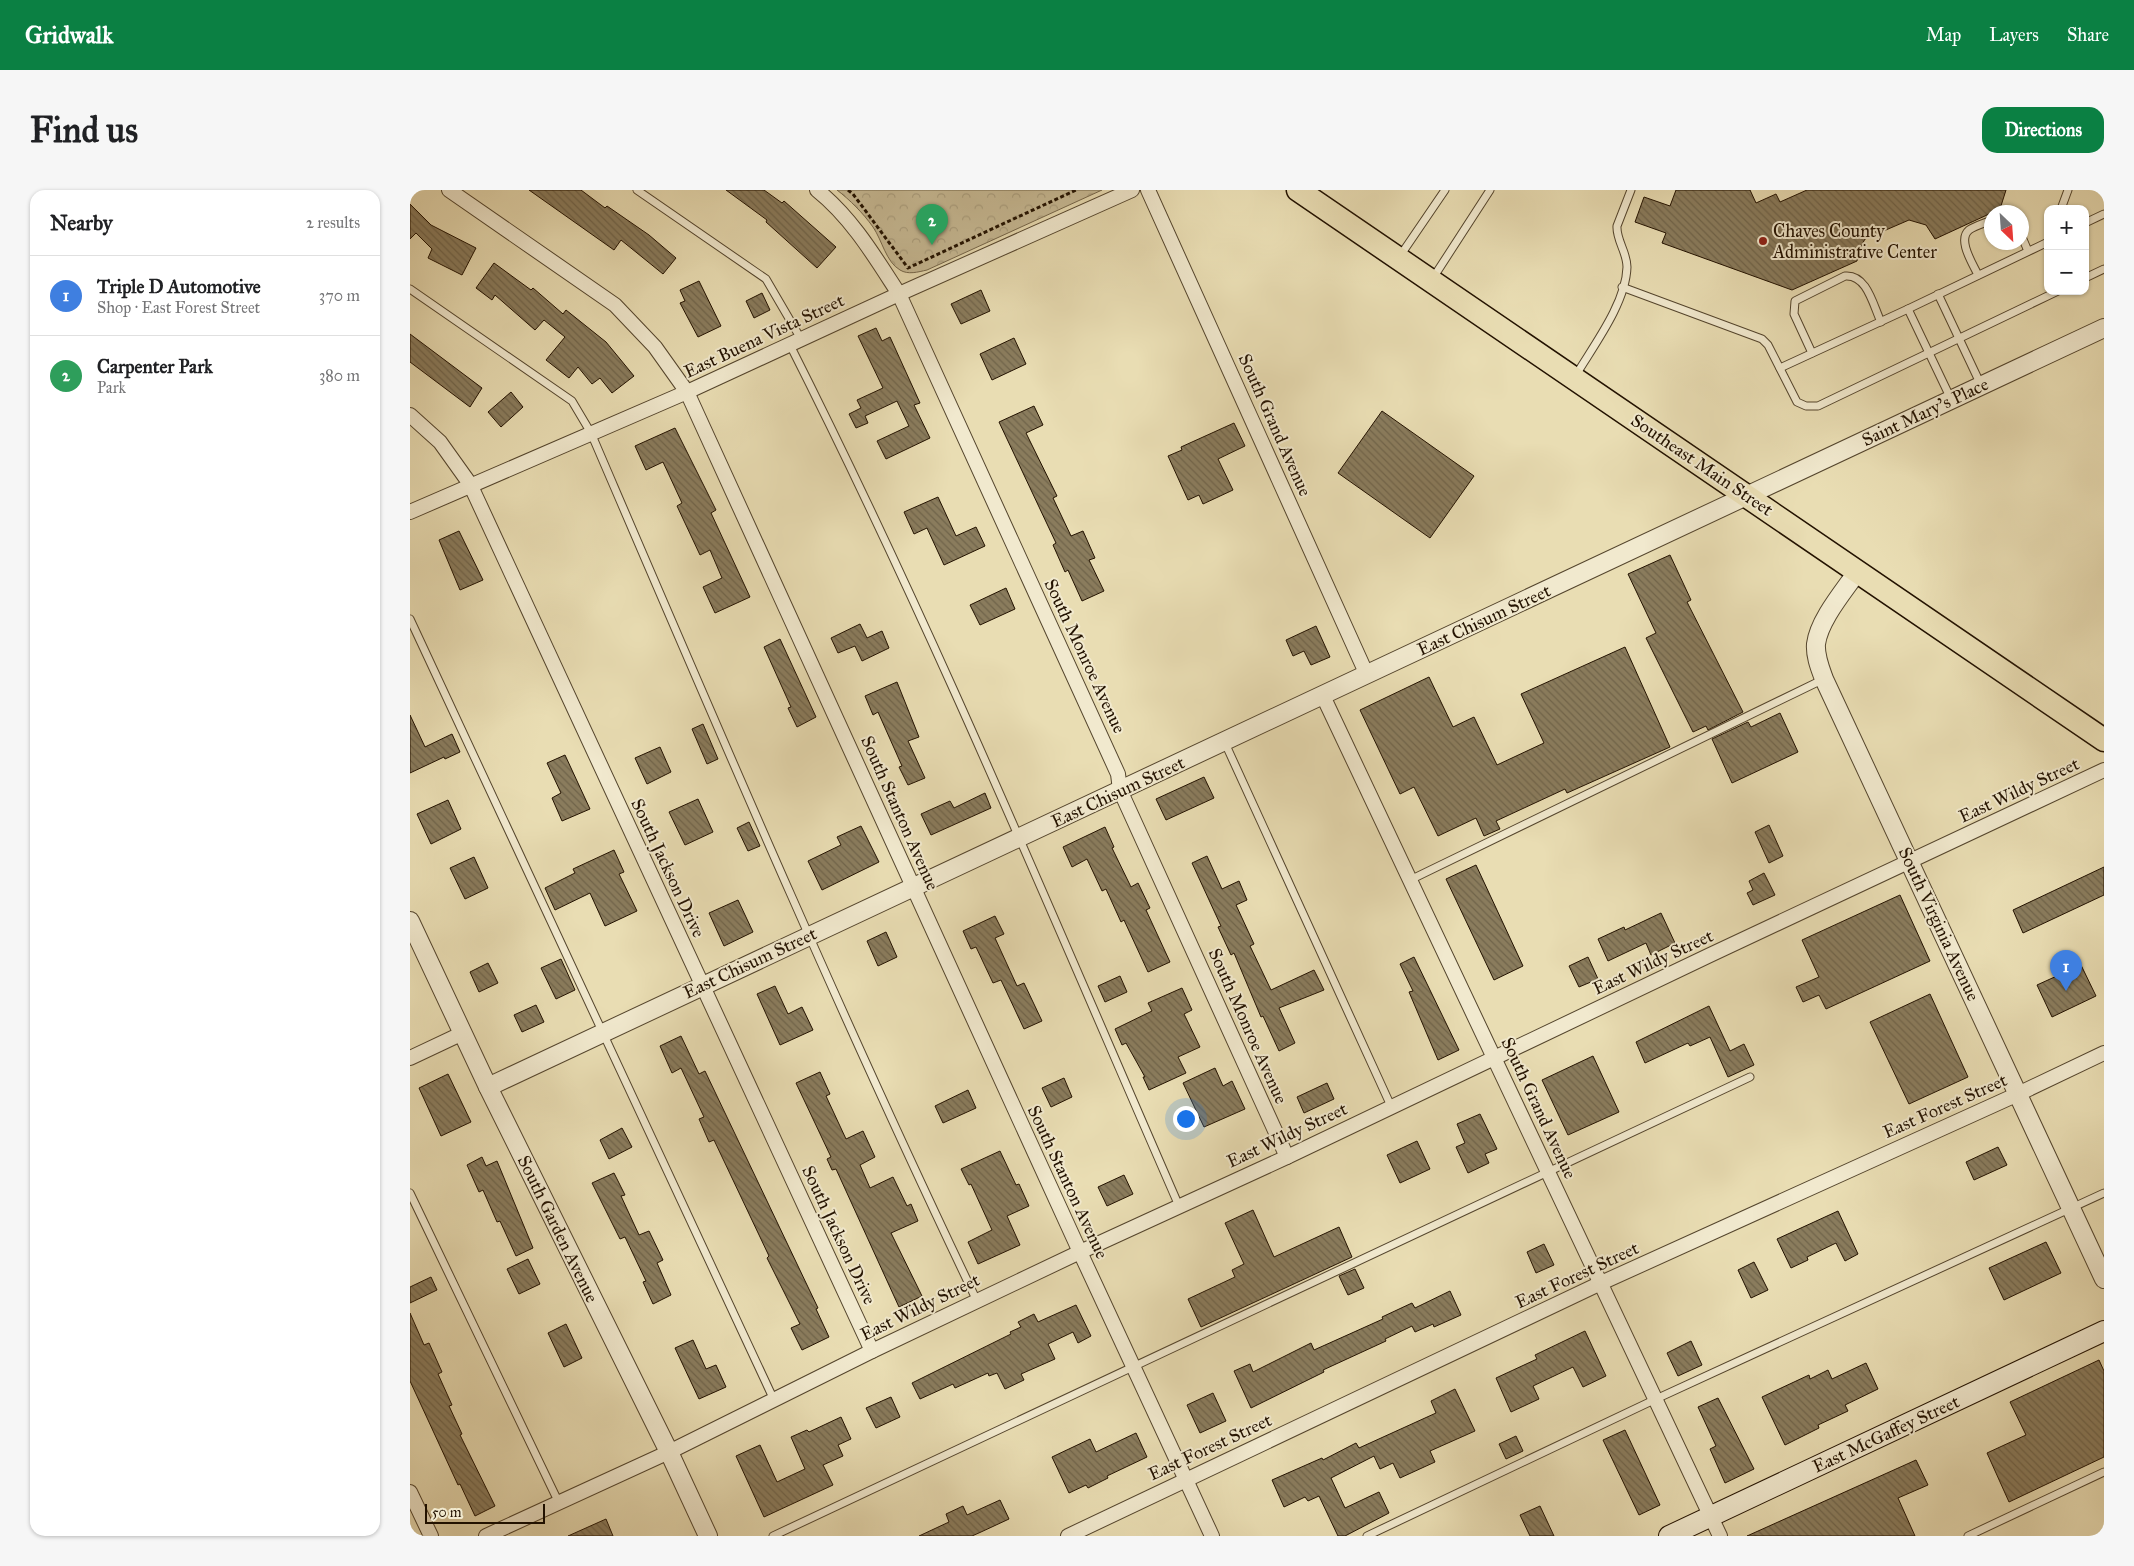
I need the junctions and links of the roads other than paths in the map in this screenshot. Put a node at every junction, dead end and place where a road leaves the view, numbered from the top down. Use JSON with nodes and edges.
{"nodes":[{"id":1,"x":449,"y":190,"type":"edge"},
{"id":2,"x":637,"y":190,"type":"edge"},
{"id":3,"x":817,"y":190,"type":"edge"},
{"id":4,"x":1132,"y":190,"type":"edge"},
{"id":5,"x":1148,"y":190,"type":"edge"},
{"id":6,"x":1298,"y":190,"type":"edge"},
{"id":7,"x":1446,"y":190,"type":"edge"},
{"id":8,"x":1490,"y":190,"type":"edge"},
{"id":9,"x":1631,"y":190,"type":"edge"},
{"id":10,"x":2068,"y":190,"type":"edge"},
{"id":11,"x":2063,"y":205,"type":"edge"},
{"id":12,"x":2104,"y":214,"type":"edge"},
{"id":13,"x":2089,"y":221,"type":"edge"},
{"id":14,"x":1984,"y":224,"type":"edge"},
{"id":15,"x":2044,"y":244,"type":"edge"},
{"id":16,"x":2028,"y":251,"type":"joint"},
{"id":17,"x":1399,"y":258,"type":"junction"},
{"id":18,"x":2104,"y":269,"type":"edge"},
{"id":19,"x":1978,"y":275,"type":"junction"},
{"id":20,"x":2089,"y":276,"type":"edge"},
{"id":21,"x":1431,"y":280,"type":"junction"},
{"id":22,"x":1622,"y":287,"type":"junction"},
{"id":23,"x":410,"y":289,"type":"edge"},
{"id":24,"x":899,"y":294,"type":"junction"},
{"id":25,"x":1938,"y":294,"type":"junction"},
{"id":26,"x":2050,"y":295,"type":"edge"},
{"id":27,"x":1908,"y":309,"type":"junction"},
{"id":28,"x":1881,"y":322,"type":"junction"},
{"id":29,"x":2104,"y":328,"type":"edge"},
{"id":30,"x":1959,"y":339,"type":"junction"},
{"id":31,"x":795,"y":342,"type":"junction"},
{"id":32,"x":1812,"y":353,"type":"junction"},
{"id":33,"x":1930,"y":353,"type":"junction"},
{"id":34,"x":1780,"y":368,"type":"junction"},
{"id":35,"x":1574,"y":378,"type":"junction"},
{"id":36,"x":1981,"y":386,"type":"junction"},
{"id":37,"x":688,"y":392,"type":"junction"},
{"id":38,"x":1952,"y":399,"type":"junction"},
{"id":39,"x":410,"y":415,"type":"edge"},
{"id":40,"x":591,"y":434,"type":"junction"},
{"id":41,"x":470,"y":484,"type":"junction"},
{"id":42,"x":1746,"y":495,"type":"junction"},
{"id":43,"x":410,"y":512,"type":"edge"},
{"id":44,"x":1857,"y":572,"type":"junction"},
{"id":45,"x":410,"y":619,"type":"edge"},
{"id":46,"x":1367,"y":675,"type":"junction"},
{"id":47,"x":1824,"y":679,"type":"junction"},
{"id":48,"x":1323,"y":696,"type":"junction"},
{"id":49,"x":2104,"y":740,"type":"edge"},
{"id":50,"x":1225,"y":742,"type":"junction"},
{"id":51,"x":2104,"y":770,"type":"edge"},
{"id":52,"x":1120,"y":790,"type":"junction"},
{"id":53,"x":1018,"y":838,"type":"junction"},
{"id":54,"x":1910,"y":862,"type":"junction"},
{"id":55,"x":1410,"y":880,"type":"junction"},
{"id":56,"x":912,"y":887,"type":"junction"},
{"id":57,"x":410,"y":921,"type":"edge"},
{"id":58,"x":808,"y":936,"type":"junction"},
{"id":59,"x":702,"y":986,"type":"junction"},
{"id":60,"x":463,"y":1033,"type":"junction"},
{"id":61,"x":602,"y":1033,"type":"junction"},
{"id":62,"x":2104,"y":1053,"type":"edge"},
{"id":63,"x":1495,"y":1057,"type":"junction"},
{"id":64,"x":410,"y":1058,"type":"edge"},
{"id":65,"x":1750,"y":1076,"type":"dead end"},
{"id":66,"x":488,"y":1087,"type":"junction"},
{"id":67,"x":2018,"y":1094,"type":"junction"},
{"id":68,"x":1391,"y":1106,"type":"junction"},
{"id":69,"x":1287,"y":1157,"type":"junction"},
{"id":70,"x":1549,"y":1172,"type":"junction"},
{"id":71,"x":410,"y":1192,"type":"edge"},
{"id":72,"x":2104,"y":1193,"type":"edge"},
{"id":73,"x":1179,"y":1206,"type":"junction"},
{"id":74,"x":2071,"y":1208,"type":"junction"},
{"id":75,"x":1080,"y":1252,"type":"junction"},
{"id":76,"x":2104,"y":1279,"type":"edge"},
{"id":77,"x":1601,"y":1283,"type":"junction"},
{"id":78,"x":977,"y":1301,"type":"junction"},
{"id":79,"x":2104,"y":1331,"type":"edge"},
{"id":80,"x":872,"y":1351,"type":"junction"},
{"id":81,"x":1133,"y":1368,"type":"junction"},
{"id":82,"x":1656,"y":1399,"type":"junction"},
{"id":83,"x":774,"y":1400,"type":"junction"},
{"id":84,"x":669,"y":1452,"type":"junction"},
{"id":85,"x":2104,"y":1472,"type":"edge"},
{"id":86,"x":1185,"y":1480,"type":"junction"},
{"id":87,"x":410,"y":1492,"type":"edge"},
{"id":88,"x":559,"y":1503,"type":"junction"},
{"id":89,"x":1711,"y":1516,"type":"junction"},
{"id":90,"x":431,"y":1536,"type":"edge"},
{"id":91,"x":486,"y":1536,"type":"edge"},
{"id":92,"x":708,"y":1536,"type":"edge"},
{"id":93,"x":773,"y":1536,"type":"edge"},
{"id":94,"x":1068,"y":1536,"type":"edge"},
{"id":95,"x":1212,"y":1536,"type":"edge"},
{"id":96,"x":1367,"y":1536,"type":"edge"},
{"id":97,"x":1669,"y":1536,"type":"edge"},
{"id":98,"x":1720,"y":1536,"type":"edge"},
{"id":99,"x":1968,"y":1536,"type":"edge"}],
"edges":[{"from":1,"to":37,"type":"street","name":"South Stanton Avenue"},
{"from":2,"to":31,"type":"lane"},
{"from":3,"to":24,"type":"street","name":"South Monroe Avenue"},
{"from":4,"to":24,"type":"street","name":"East Buena Vista Street"},
{"from":5,"to":46,"type":"street","name":"South Grand Avenue"},
{"from":6,"to":17,"type":"main road","name":"Southeast Main Street"},
{"from":7,"to":17,"type":"lane"},
{"from":8,"to":21,"type":"lane"},
{"from":9,"to":22,"type":"lane"},
{"from":10,"to":11,"type":"lane"},
{"from":12,"to":13,"type":"lane"},
{"from":14,"to":19,"type":"lane"},
{"from":15,"to":16,"type":"lane"},
{"from":16,"to":19,"type":"lane"},
{"from":17,"to":21,"type":"main road","name":"Southeast Main Street"},
{"from":18,"to":20,"type":"lane"},
{"from":19,"to":25,"type":"lane"},
{"from":21,"to":35,"type":"main road","name":"Southeast Main Street"},
{"from":22,"to":34,"type":"lane"},
{"from":22,"to":35,"type":"lane"},
{"from":23,"to":40,"type":"lane"},
{"from":24,"to":31,"type":"street","name":"East Buena Vista Street"},
{"from":24,"to":52,"type":"street","name":"South Monroe Avenue"},
{"from":25,"to":27,"type":"lane"},
{"from":25,"to":30,"type":"lane"},
{"from":26,"to":30,"type":"lane"},
{"from":27,"to":28,"type":"lane"},
{"from":27,"to":33,"type":"lane"},
{"from":28,"to":32,"type":"lane"},
{"from":28,"to":32,"type":"lane"},
{"from":29,"to":36,"type":"street","name":"Saint Mary's Place"},
{"from":30,"to":33,"type":"lane"},
{"from":30,"to":36,"type":"lane"},
{"from":31,"to":37,"type":"street","name":"East Buena Vista Street"},
{"from":31,"to":53,"type":"lane"},
{"from":32,"to":34,"type":"lane"},
{"from":33,"to":34,"type":"lane"},
{"from":33,"to":38,"type":"lane"},
{"from":35,"to":42,"type":"main road","name":"Southeast Main Street"},
{"from":36,"to":38,"type":"street","name":"Saint Mary's Place"},
{"from":37,"to":40,"type":"street","name":"East Buena Vista Street"},
{"from":37,"to":56,"type":"street","name":"South Stanton Avenue"},
{"from":38,"to":42,"type":"street","name":"Saint Mary's Place"},
{"from":39,"to":41,"type":"street","name":"South Jackson Drive"},
{"from":40,"to":41,"type":"street","name":"East Buena Vista Street"},
{"from":40,"to":58,"type":"lane"},
{"from":41,"to":43,"type":"street","name":"East Buena Vista Street"},
{"from":41,"to":59,"type":"street","name":"South Jackson Drive"},
{"from":42,"to":44,"type":"main road","name":"Southeast Main Street"},
{"from":42,"to":46,"type":"street","name":"East Chisum Street"},
{"from":44,"to":47,"type":"street","name":"South Virginia Avenue"},
{"from":44,"to":49,"type":"main road","name":"Southeast Main Street"},
{"from":45,"to":61,"type":"lane"},
{"from":46,"to":48,"type":"street","name":"East Chisum Street"},
{"from":47,"to":54,"type":"street","name":"South Virginia Avenue"},
{"from":47,"to":55,"type":"lane"},
{"from":48,"to":50,"type":"street","name":"East Chisum Street"},
{"from":48,"to":55,"type":"street","name":"South Grand Avenue"},
{"from":50,"to":52,"type":"street","name":"East Chisum Street"},
{"from":50,"to":68,"type":"lane"},
{"from":51,"to":54,"type":"street","name":"East Wildy Street"},
{"from":52,"to":53,"type":"street","name":"East Chisum Street"},
{"from":52,"to":69,"type":"street","name":"South Monroe Avenue"},
{"from":53,"to":56,"type":"street","name":"East Chisum Street"},
{"from":53,"to":73,"type":"lane"},
{"from":54,"to":63,"type":"street","name":"East Wildy Street"},
{"from":54,"to":67,"type":"street","name":"South Virginia Avenue"},
{"from":55,"to":63,"type":"street","name":"South Grand Avenue"},
{"from":56,"to":58,"type":"street","name":"East Chisum Street"},
{"from":56,"to":75,"type":"street","name":"South Stanton Avenue"},
{"from":57,"to":60,"type":"street","name":"South Garden Avenue"},
{"from":58,"to":59,"type":"street","name":"East Chisum Street"},
{"from":58,"to":78,"type":"lane"},
{"from":59,"to":61,"type":"street","name":"East Chisum Street"},
{"from":59,"to":80,"type":"street","name":"South Jackson Drive"},
{"from":60,"to":64,"type":"street"},
{"from":60,"to":66,"type":"street","name":"South Garden Avenue"},
{"from":61,"to":66,"type":"street","name":"East Chisum Street"},
{"from":61,"to":83,"type":"lane"},
{"from":62,"to":67,"type":"street","name":"East Forest Street"},
{"from":63,"to":68,"type":"street","name":"East Wildy Street"},
{"from":63,"to":70,"type":"street","name":"South Grand Avenue"},
{"from":65,"to":70,"type":"lane"},
{"from":66,"to":84,"type":"street","name":"South Garden Avenue"},
{"from":67,"to":74,"type":"street","name":"South Virginia Avenue"},
{"from":67,"to":77,"type":"street","name":"East Forest Street"},
{"from":68,"to":69,"type":"street","name":"East Wildy Street"},
{"from":69,"to":73,"type":"street","name":"East Wildy Street"},
{"from":70,"to":77,"type":"street","name":"South Grand Avenue"},
{"from":70,"to":81,"type":"lane"},
{"from":71,"to":88,"type":"lane"},
{"from":72,"to":74,"type":"lane"},
{"from":73,"to":75,"type":"street","name":"East Wildy Street"},
{"from":74,"to":76,"type":"street","name":"South Virginia Avenue"},
{"from":74,"to":82,"type":"lane"},
{"from":75,"to":78,"type":"street","name":"East Wildy Street"},
{"from":75,"to":81,"type":"street","name":"South Stanton Avenue"},
{"from":77,"to":82,"type":"street","name":"South Grand Avenue"},
{"from":77,"to":86,"type":"street","name":"East Forest Street"},
{"from":78,"to":80,"type":"street","name":"East Wildy Street"},
{"from":79,"to":89,"type":"main road","name":"East McGaffey Street"},
{"from":80,"to":83,"type":"street","name":"East Wildy Street"},
{"from":81,"to":86,"type":"street","name":"South Stanton Avenue"},
{"from":81,"to":93,"type":"lane"},
{"from":82,"to":89,"type":"street","name":"South Grand Avenue"},
{"from":82,"to":96,"type":"lane"},
{"from":83,"to":84,"type":"street","name":"East Wildy Street"},
{"from":84,"to":88,"type":"street","name":"East Wildy Street"},
{"from":84,"to":92,"type":"street","name":"South Garden Avenue"},
{"from":85,"to":99,"type":"lane"},
{"from":86,"to":94,"type":"street","name":"East Forest Street"},
{"from":86,"to":95,"type":"street","name":"South Stanton Avenue"},
{"from":87,"to":90,"type":"street"},
{"from":88,"to":91,"type":"street","name":"East Wildy Street"},
{"from":89,"to":97,"type":"main road","name":"East McGaffey Street"},
{"from":89,"to":98,"type":"street","name":"South Grand Avenue"}]}
